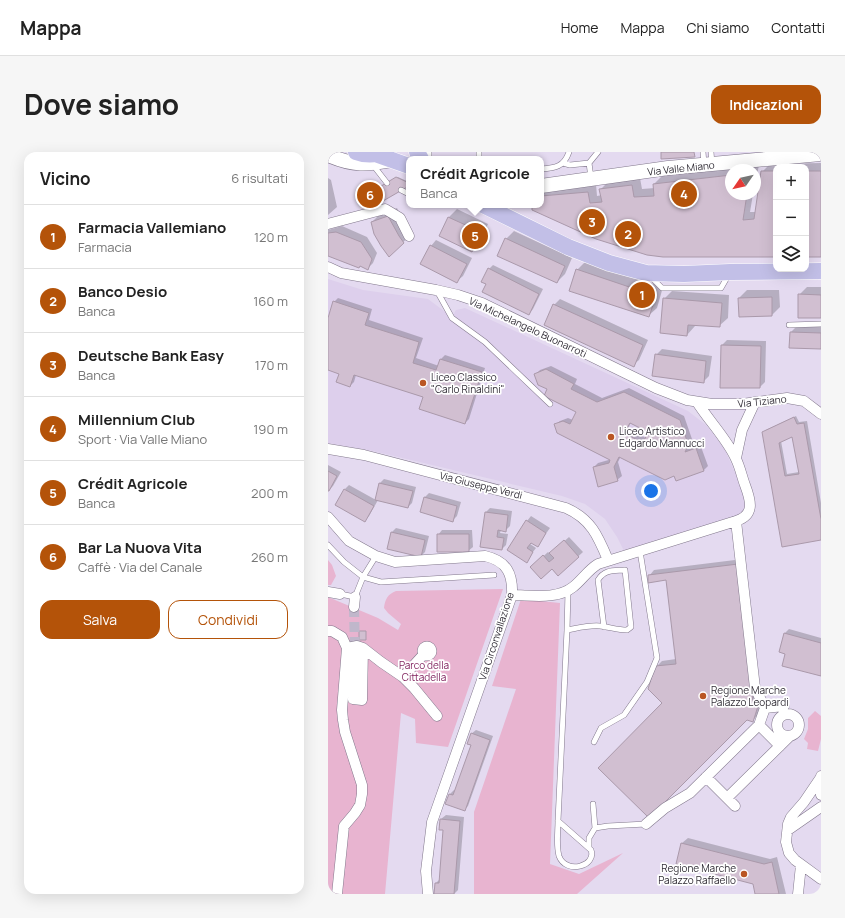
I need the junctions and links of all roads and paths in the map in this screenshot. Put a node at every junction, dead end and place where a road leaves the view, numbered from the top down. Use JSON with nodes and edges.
{"nodes":[{"id":1,"x":569,"y":152,"type":"edge"},
{"id":2,"x":598,"y":152,"type":"edge"},
{"id":3,"x":821,"y":154,"type":"edge"},
{"id":4,"x":328,"y":155,"type":"edge"},
{"id":5,"x":375,"y":156,"type":"edge"},
{"id":6,"x":708,"y":158,"type":"edge"},
{"id":7,"x":563,"y":163,"type":"junction"},
{"id":8,"x":589,"y":163,"type":"junction"},
{"id":9,"x":406,"y":165,"type":"edge"},
{"id":10,"x":544,"y":169,"type":"edge"},
{"id":11,"x":591,"y":179,"type":"junction"},
{"id":12,"x":387,"y":183,"type":"dead end"},
{"id":13,"x":544,"y":186,"type":"edge"},
{"id":14,"x":401,"y":190,"type":"dead end"},
{"id":15,"x":406,"y":192,"type":"edge"},
{"id":16,"x":488,"y":208,"type":"edge"},
{"id":17,"x":328,"y":224,"type":"edge"},
{"id":18,"x":409,"y":236,"type":"dead end"},
{"id":19,"x":328,"y":267,"type":"edge"},
{"id":20,"x":821,"y":271,"type":"edge"},
{"id":21,"x":436,"y":290,"type":"junction"},
{"id":22,"x":789,"y":324,"type":"dead end"},
{"id":23,"x":821,"y":324,"type":"edge"},
{"id":24,"x":697,"y":402,"type":"junction"},
{"id":25,"x":755,"y":402,"type":"junction"},
{"id":26,"x":550,"y":404,"type":"dead end"},
{"id":27,"x":821,"y":414,"type":"edge"},
{"id":28,"x":328,"y":449,"type":"edge"},
{"id":29,"x":736,"y":458,"type":"junction"},
{"id":30,"x":328,"y":517,"type":"edge"},
{"id":31,"x":736,"y":521,"type":"junction"},
{"id":32,"x":328,"y":545,"type":"edge"},
{"id":33,"x":639,"y":550,"type":"junction"},
{"id":34,"x":376,"y":556,"type":"junction"},
{"id":35,"x":608,"y":560,"type":"junction"},
{"id":36,"x":494,"y":575,"type":"dead end"},
{"id":37,"x":363,"y":577,"type":"junction"},
{"id":38,"x":568,"y":591,"type":"junction"},
{"id":39,"x":328,"y":592,"type":"edge"},
{"id":40,"x":340,"y":594,"type":"joint"},
{"id":41,"x":512,"y":595,"type":"junction"},
{"id":42,"x":604,"y":627,"type":"junction"},
{"id":43,"x":567,"y":630,"type":"junction"},
{"id":44,"x":328,"y":631,"type":"edge"},
{"id":45,"x":355,"y":650,"type":"junction"},
{"id":46,"x":424,"y":654,"type":"dead end"},
{"id":47,"x":403,"y":677,"type":"junction"},
{"id":48,"x":765,"y":708,"type":"junction"},
{"id":49,"x":781,"y":709,"type":"junction"},
{"id":50,"x":437,"y":716,"type":"dead end"},
{"id":51,"x":759,"y":725,"type":"junction"},
{"id":52,"x":790,"y":736,"type":"junction"},
{"id":53,"x":594,"y":742,"type":"dead end"},
{"id":54,"x":780,"y":746,"type":"junction"},
{"id":55,"x":706,"y":777,"type":"junction"},
{"id":56,"x":821,"y":777,"type":"edge"},
{"id":57,"x":821,"y":795,"type":"edge"},
{"id":58,"x":727,"y":798,"type":"junction"},
{"id":59,"x":821,"y":800,"type":"edge"},
{"id":60,"x":804,"y":802,"type":"junction"},
{"id":61,"x":593,"y":804,"type":"dead end"},
{"id":62,"x":735,"y":806,"type":"dead end"},
{"id":63,"x":821,"y":807,"type":"edge"},
{"id":64,"x":821,"y":817,"type":"edge"},
{"id":65,"x":806,"y":818,"type":"junction"},
{"id":66,"x":558,"y":821,"type":"junction"},
{"id":67,"x":646,"y":824,"type":"joint"},
{"id":68,"x":595,"y":828,"type":"junction"},
{"id":69,"x":788,"y":830,"type":"junction"},
{"id":70,"x":588,"y":848,"type":"junction"},
{"id":71,"x":800,"y":865,"type":"junction"},
{"id":72,"x":821,"y":879,"type":"edge"},
{"id":73,"x":337,"y":894,"type":"edge"},
{"id":74,"x":428,"y":894,"type":"edge"},
{"id":75,"x":798,"y":894,"type":"edge"}],
"edges":[{"from":1,"to":7,"type":"lane"},
{"from":2,"to":8,"type":"lane"},
{"from":3,"to":6,"type":"street","name":"Via Valle Miano"},
{"from":4,"to":5,"type":"street"},
{"from":5,"to":9,"type":"main road"},
{"from":5,"to":12,"type":"lane"},
{"from":6,"to":11,"type":"street","name":"Via Valle Miano"},
{"from":7,"to":8,"type":"lane"},
{"from":7,"to":10,"type":"lane"},
{"from":8,"to":11,"type":"lane"},
{"from":11,"to":13,"type":"street","name":"Via Valle Miano"},
{"from":14,"to":15,"type":"lane"},
{"from":16,"to":20,"type":"main road"},
{"from":17,"to":18,"type":"street"},
{"from":19,"to":21,"type":"street","name":"Via Michelangelo Buonarroti"},
{"from":21,"to":24,"type":"street","name":"Via Michelangelo Buonarroti"},
{"from":21,"to":26,"type":"lane"},
{"from":22,"to":23,"type":"lane"},
{"from":24,"to":25,"type":"street","name":"Via Tiziano"},
{"from":24,"to":29,"type":"street"},
{"from":25,"to":27,"type":"street","name":"Via Tiziano"},
{"from":25,"to":29,"type":"street"},
{"from":28,"to":35,"type":"street","name":"Via Giuseppe Verdi"},
{"from":29,"to":31,"type":"street"},
{"from":30,"to":34,"type":"street","name":"Via Circonvallazione"},
{"from":31,"to":33,"type":"street"},
{"from":31,"to":48,"type":"street"},
{"from":32,"to":37,"type":"lane"},
{"from":33,"to":35,"type":"street"},
{"from":33,"to":53,"type":"lane"},
{"from":34,"to":37,"type":"lane"},
{"from":34,"to":41,"type":"street","name":"Via Circonvallazione"},
{"from":35,"to":38,"type":"street"},
{"from":36,"to":37,"type":"lane"},
{"from":37,"to":40,"type":"lane"},
{"from":38,"to":41,"type":"street"},
{"from":38,"to":43,"type":"lane"},
{"from":39,"to":40,"type":"street"},
{"from":41,"to":74,"type":"street","name":"Via Circonvallazione"},
{"from":42,"to":42,"type":"lane"},
{"from":42,"to":43,"type":"lane"},
{"from":43,"to":66,"type":"lane"},
{"from":44,"to":45,"type":"street"},
{"from":45,"to":47,"type":"street"},
{"from":45,"to":73,"type":"street"},
{"from":46,"to":47,"type":"street"},
{"from":47,"to":50,"type":"street"},
{"from":48,"to":49,"type":"street"},
{"from":48,"to":51,"type":"street"},
{"from":49,"to":52,"type":"street"},
{"from":49,"to":52,"type":"street"},
{"from":51,"to":54,"type":"street"},
{"from":51,"to":55,"type":"street"},
{"from":52,"to":54,"type":"street"},
{"from":54,"to":58,"type":"street"},
{"from":55,"to":58,"type":"street"},
{"from":55,"to":67,"type":"street"},
{"from":56,"to":57,"type":"street"},
{"from":56,"to":60,"type":"street"},
{"from":58,"to":62,"type":"street"},
{"from":59,"to":60,"type":"street"},
{"from":60,"to":69,"type":"street"},
{"from":61,"to":68,"type":"lane"},
{"from":63,"to":65,"type":"street"},
{"from":64,"to":65,"type":"street"},
{"from":65,"to":69,"type":"street"},
{"from":66,"to":70,"type":"lane"},
{"from":66,"to":70,"type":"lane"},
{"from":67,"to":68,"type":"lane"},
{"from":68,"to":70,"type":"lane"},
{"from":69,"to":71,"type":"street"},
{"from":71,"to":72,"type":"street"},
{"from":71,"to":75,"type":"street"}]}
